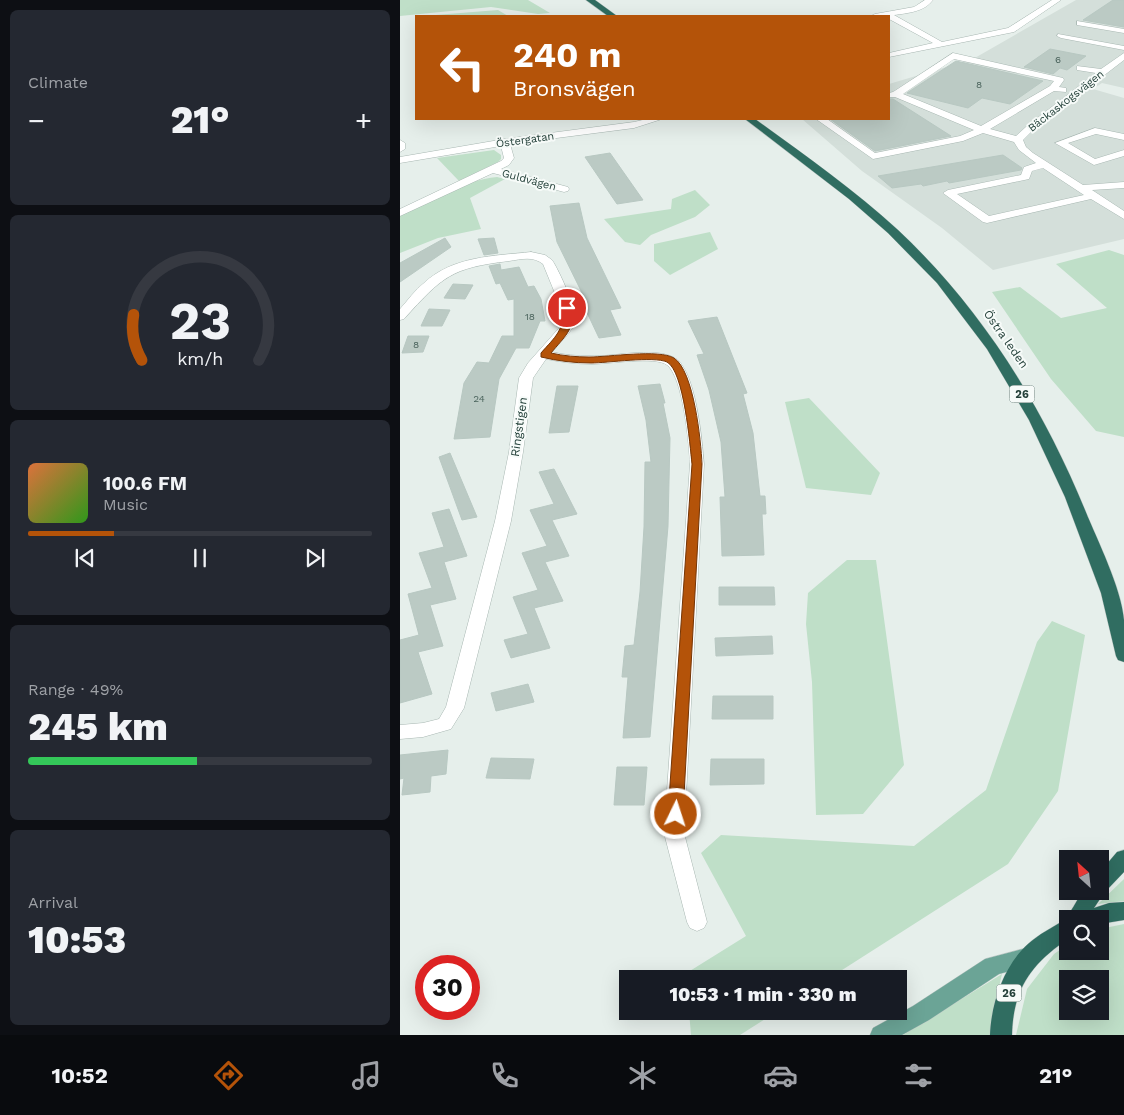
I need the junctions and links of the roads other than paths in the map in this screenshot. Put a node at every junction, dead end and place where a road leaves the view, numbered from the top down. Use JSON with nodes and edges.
{"nodes":[{"id":1,"x":590,"y":0,"type":"edge"},
{"id":2,"x":928,"y":0,"type":"edge"},
{"id":3,"x":1057,"y":0,"type":"edge"},
{"id":4,"x":886,"y":14,"type":"joint"},
{"id":5,"x":612,"y":15,"type":"edge"},
{"id":6,"x":880,"y":15,"type":"edge"},
{"id":7,"x":890,"y":16,"type":"edge"},
{"id":8,"x":1080,"y":23,"type":"dead end"},
{"id":9,"x":1124,"y":31,"type":"edge"},
{"id":10,"x":1061,"y":36,"type":"dead end"},
{"id":11,"x":975,"y":38,"type":"junction"},
{"id":12,"x":942,"y":45,"type":"junction"},
{"id":13,"x":1124,"y":48,"type":"edge"},
{"id":14,"x":890,"y":55,"type":"edge"},
{"id":15,"x":953,"y":56,"type":"junction"},
{"id":16,"x":1124,"y":56,"type":"edge"},
{"id":17,"x":1080,"y":68,"type":"dead end"},
{"id":18,"x":1103,"y":72,"type":"junction"},
{"id":19,"x":1053,"y":88,"type":"junction"},
{"id":20,"x":1076,"y":93,"type":"junction"},
{"id":21,"x":892,"y":95,"type":"edge"},
{"id":22,"x":651,"y":120,"type":"edge"},
{"id":23,"x":750,"y":120,"type":"edge"},
{"id":24,"x":822,"y":120,"type":"edge"},
{"id":25,"x":982,"y":130,"type":"junction"},
{"id":26,"x":1124,"y":137,"type":"edge"},
{"id":27,"x":1018,"y":140,"type":"junction"},
{"id":28,"x":505,"y":142,"type":"junction"},
{"id":29,"x":400,"y":143,"type":"edge"},
{"id":30,"x":400,"y":149,"type":"edge"},
{"id":31,"x":1124,"y":153,"type":"edge"},
{"id":32,"x":400,"y":160,"type":"edge"},
{"id":33,"x":1044,"y":164,"type":"junction"},
{"id":34,"x":494,"y":170,"type":"junction"},
{"id":35,"x":1124,"y":185,"type":"edge"},
{"id":36,"x":1080,"y":188,"type":"junction"},
{"id":37,"x":564,"y":189,"type":"dead end"},
{"id":38,"x":1091,"y":196,"type":"junction"},
{"id":39,"x":404,"y":200,"type":"dead end"},
{"id":40,"x":417,"y":204,"type":"junction"},
{"id":41,"x":400,"y":213,"type":"edge"},
{"id":42,"x":1124,"y":216,"type":"edge"},
{"id":43,"x":400,"y":316,"type":"edge"},
{"id":44,"x":545,"y":355,"type":"junction"},
{"id":45,"x":1124,"y":656,"type":"edge"},
{"id":46,"x":400,"y":732,"type":"edge"},
{"id":47,"x":1124,"y":858,"type":"edge"},
{"id":48,"x":1109,"y":877,"type":"edge"},
{"id":49,"x":1124,"y":911,"type":"edge"},
{"id":50,"x":1109,"y":912,"type":"edge"},
{"id":51,"x":697,"y":922,"type":"dead end"},
{"id":52,"x":1059,"y":934,"type":"edge"},
{"id":53,"x":1030,"y":956,"type":"junction"},
{"id":54,"x":881,"y":1035,"type":"edge"},
{"id":55,"x":1001,"y":1035,"type":"edge"}],
"edges":[{"from":1,"to":5,"type":"highway"},
{"from":2,"to":4,"type":"street"},
{"from":3,"to":11,"type":"street"},
{"from":4,"to":6,"type":"street"},
{"from":7,"to":12,"type":"street"},
{"from":8,"to":9,"type":"street"},
{"from":10,"to":13,"type":"street"},
{"from":11,"to":12,"type":"street"},
{"from":11,"to":15,"type":"street"},
{"from":12,"to":14,"type":"street"},
{"from":15,"to":19,"type":"street"},
{"from":15,"to":21,"type":"street"},
{"from":16,"to":18,"type":"street","name":"Bäckaskogsvägen"},
{"from":17,"to":18,"type":"street"},
{"from":18,"to":20,"type":"street","name":"Bäckaskogsvägen"},
{"from":19,"to":20,"type":"street"},
{"from":19,"to":25,"type":"street"},
{"from":20,"to":27,"type":"street","name":"Bäckaskogsvägen"},
{"from":21,"to":25,"type":"street"},
{"from":22,"to":28,"type":"street","name":"Östergatan"},
{"from":23,"to":45,"type":"highway","name":"Östra leden","number":"26"},
{"from":24,"to":25,"type":"street"},
{"from":25,"to":27,"type":"street"},
{"from":26,"to":31,"type":"street"},
{"from":27,"to":33,"type":"street","name":"Bäckaskogsvägen"},
{"from":28,"to":32,"type":"street","name":"Östergatan"},
{"from":28,"to":34,"type":"street"},
{"from":29,"to":30,"type":"street"},
{"from":33,"to":36,"type":"street","name":"Bäckaskogsvägen"},
{"from":33,"to":38,"type":"street"},
{"from":34,"to":37,"type":"street","name":"Guldvägen"},
{"from":34,"to":40,"type":"street"},
{"from":35,"to":36,"type":"street"},
{"from":36,"to":38,"type":"street","name":"Bäckaskogsvägen"},
{"from":38,"to":42,"type":"street","name":"Bäckaskogsvägen"},
{"from":39,"to":40,"type":"street"},
{"from":40,"to":41,"type":"street"},
{"from":43,"to":44,"type":"street","name":"Ringstigen"},
{"from":44,"to":46,"type":"street","name":"Ringstigen"},
{"from":44,"to":51,"type":"street"},
{"from":47,"to":48,"type":"highway"},
{"from":49,"to":50,"type":"highway"},
{"from":52,"to":53,"type":"highway","number":"26"},
{"from":53,"to":54,"type":"main road"},
{"from":53,"to":55,"type":"highway","number":"26"}]}
